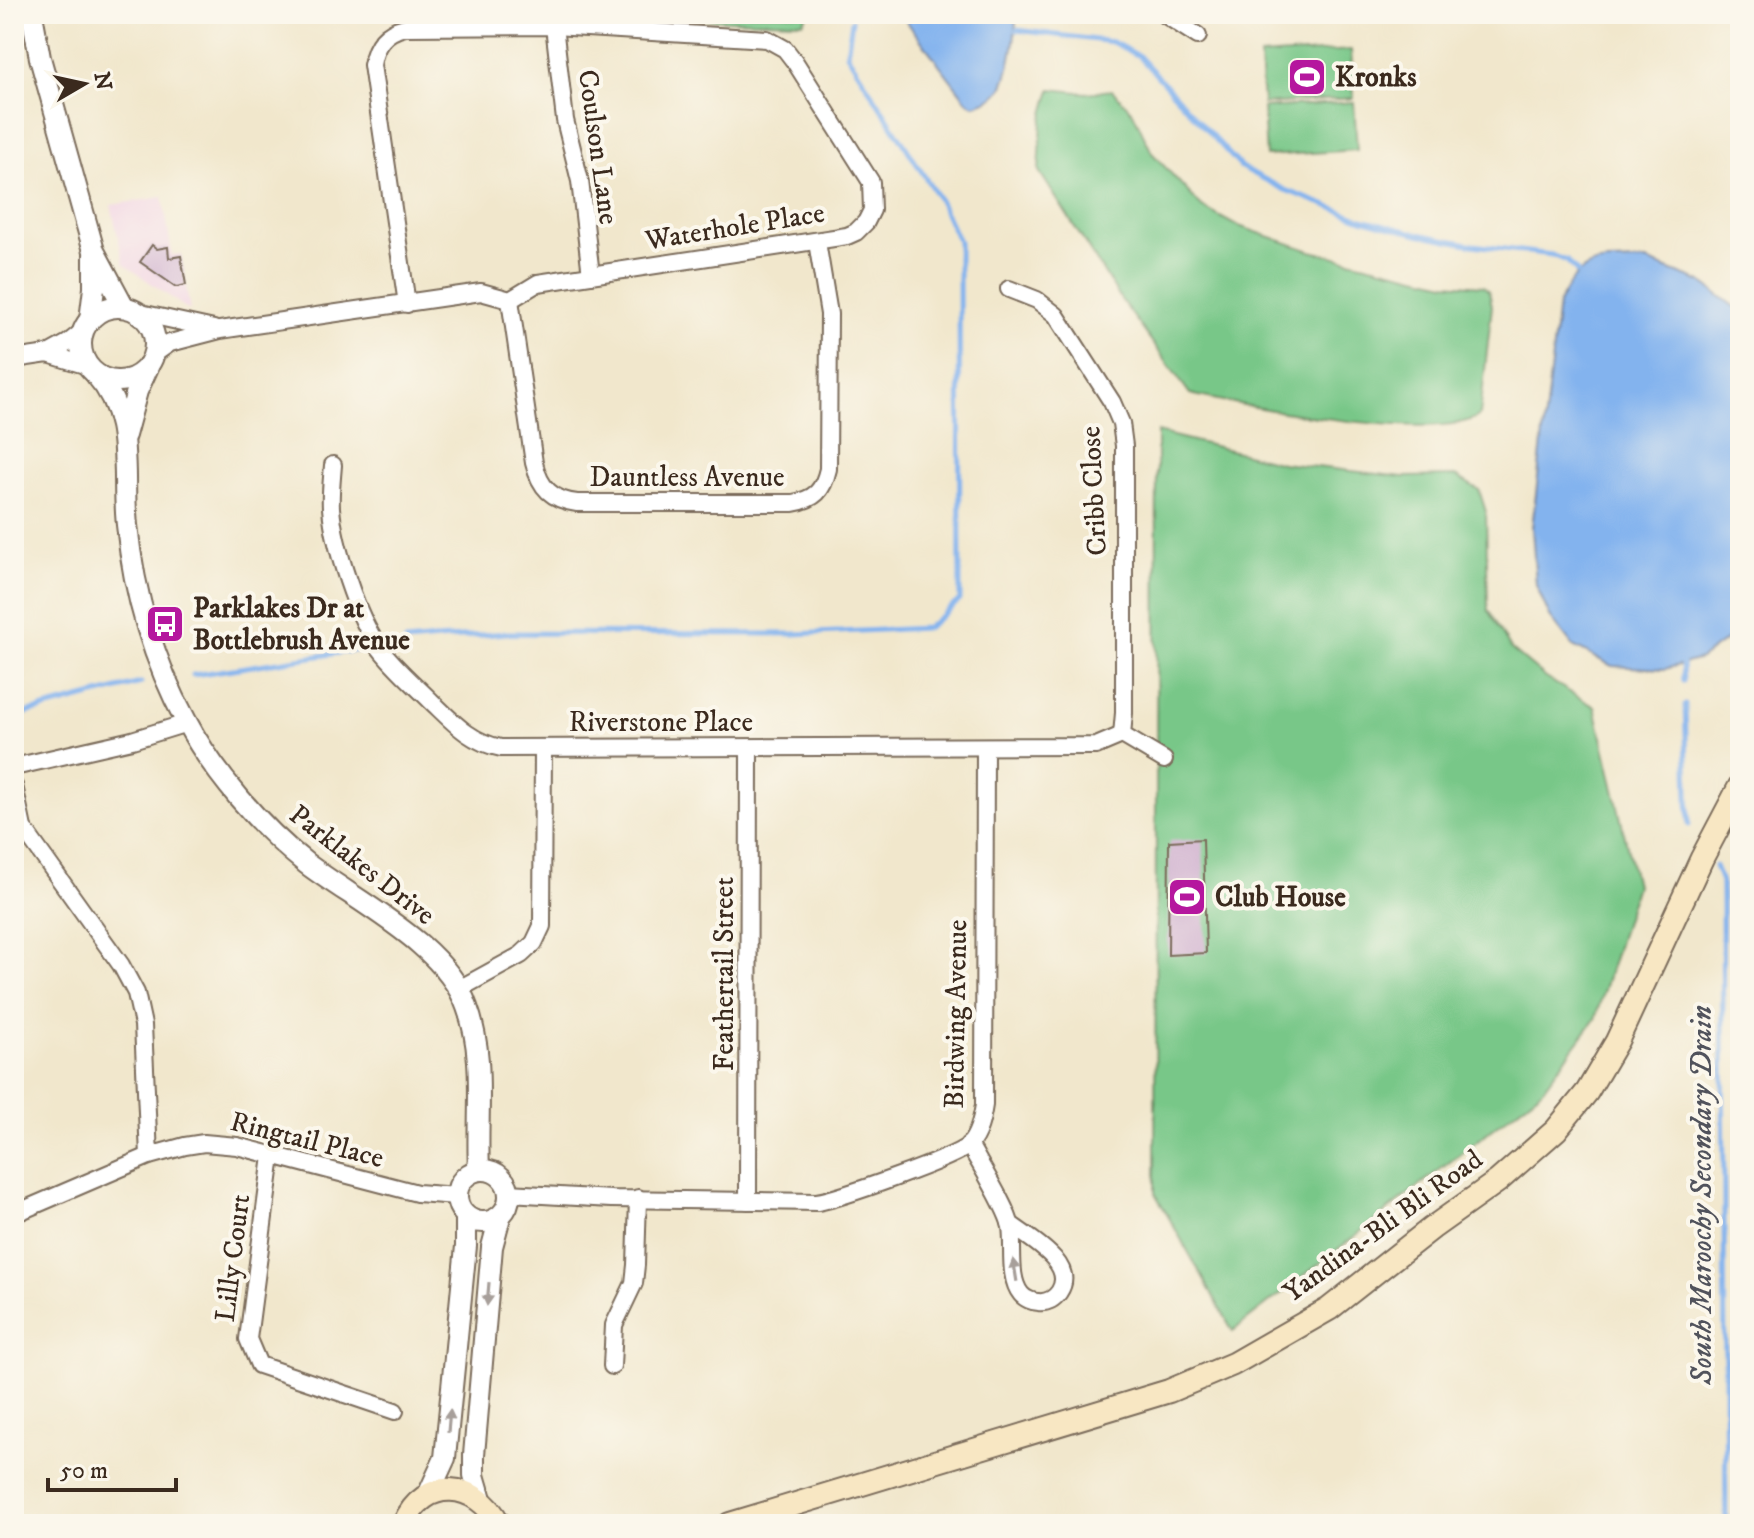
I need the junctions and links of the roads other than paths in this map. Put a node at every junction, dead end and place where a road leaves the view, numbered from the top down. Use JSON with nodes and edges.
{"nodes":[{"id":1,"x":32,"y":14,"type":"edge"},
{"id":2,"x":1164,"y":14,"type":"edge"},
{"id":3,"x":554,"y":26,"type":"junction"},
{"id":4,"x":1198,"y":36,"type":"dead end"},
{"id":5,"x":817,"y":242,"type":"junction"},
{"id":6,"x":94,"y":251,"type":"junction"},
{"id":7,"x":591,"y":275,"type":"junction"},
{"id":8,"x":1009,"y":289,"type":"dead end"},
{"id":9,"x":510,"y":300,"type":"junction"},
{"id":10,"x":407,"y":304,"type":"junction"},
{"id":11,"x":130,"y":310,"type":"junction"},
{"id":12,"x":86,"y":325,"type":"junction"},
{"id":13,"x":220,"y":330,"type":"junction"},
{"id":14,"x":48,"y":354,"type":"junction"},
{"id":15,"x":14,"y":359,"type":"edge"},
{"id":16,"x":151,"y":360,"type":"junction"},
{"id":17,"x":92,"y":371,"type":"junction"},
{"id":18,"x":125,"y":435,"type":"junction"},
{"id":19,"x":333,"y":465,"type":"dead end"},
{"id":20,"x":187,"y":723,"type":"junction"},
{"id":21,"x":1122,"y":735,"type":"junction"},
{"id":22,"x":985,"y":747,"type":"junction"},
{"id":23,"x":543,"y":748,"type":"junction"},
{"id":24,"x":749,"y":748,"type":"junction"},
{"id":25,"x":1164,"y":760,"type":"dead end"},
{"id":26,"x":14,"y":767,"type":"edge"},
{"id":27,"x":14,"y":785,"type":"edge"},
{"id":28,"x":1740,"y":786,"type":"edge"},
{"id":29,"x":459,"y":989,"type":"junction"},
{"id":30,"x":969,"y":1144,"type":"junction"},
{"id":31,"x":149,"y":1156,"type":"junction"},
{"id":32,"x":272,"y":1156,"type":"junction"},
{"id":33,"x":479,"y":1169,"type":"junction"},
{"id":34,"x":509,"y":1193,"type":"junction"},
{"id":35,"x":457,"y":1196,"type":"junction"},
{"id":36,"x":638,"y":1198,"type":"junction"},
{"id":37,"x":748,"y":1201,"type":"junction"},
{"id":38,"x":14,"y":1214,"type":"edge"},
{"id":39,"x":466,"y":1217,"type":"junction"},
{"id":40,"x":500,"y":1217,"type":"junction"},
{"id":41,"x":1010,"y":1224,"type":"junction"},
{"id":42,"x":612,"y":1366,"type":"dead end"},
{"id":43,"x":395,"y":1411,"type":"dead end"},
{"id":44,"x":428,"y":1495,"type":"junction"},
{"id":45,"x":495,"y":1514,"type":"edge"},
{"id":46,"x":404,"y":1524,"type":"edge"},
{"id":47,"x":730,"y":1524,"type":"edge"}],
"edges":[{"from":1,"to":6,"type":"street"},
{"from":2,"to":4,"type":"street"},
{"from":3,"to":5,"type":"street","name":"Waterhole Place"},
{"from":3,"to":7,"type":"street","name":"Coulson Lane"},
{"from":3,"to":10,"type":"street","name":"Waterhole Place"},
{"from":5,"to":7,"type":"street","name":"Waterhole Place"},
{"from":5,"to":9,"type":"street","name":"Dauntless Avenue"},
{"from":6,"to":11,"type":"street"},
{"from":6,"to":12,"type":"street"},
{"from":7,"to":9,"type":"street","name":"Waterhole Place"},
{"from":8,"to":21,"type":"street","name":"Cribb Close"},
{"from":9,"to":10,"type":"street"},
{"from":10,"to":13,"type":"street"},
{"from":11,"to":12,"type":"street"},
{"from":11,"to":13,"type":"street"},
{"from":11,"to":16,"type":"street"},
{"from":12,"to":14,"type":"street"},
{"from":12,"to":17,"type":"street"},
{"from":13,"to":16,"type":"street"},
{"from":14,"to":15,"type":"street"},
{"from":14,"to":17,"type":"street"},
{"from":16,"to":17,"type":"street"},
{"from":16,"to":18,"type":"street","name":"Parklakes Drive"},
{"from":17,"to":18,"type":"street","name":"Parklakes Drive"},
{"from":18,"to":20,"type":"street","name":"Parklakes Drive"},
{"from":19,"to":23,"type":"street","name":"Riverstone Place"},
{"from":20,"to":26,"type":"street"},
{"from":20,"to":29,"type":"street","name":"Parklakes Drive"},
{"from":21,"to":22,"type":"street","name":"Riverstone Place"},
{"from":21,"to":25,"type":"street"},
{"from":22,"to":24,"type":"street","name":"Riverstone Place"},
{"from":22,"to":30,"type":"street","name":"Birdwing Avenue"},
{"from":23,"to":24,"type":"street","name":"Riverstone Place"},
{"from":23,"to":29,"type":"street"},
{"from":24,"to":37,"type":"street","name":"Feathertail Street"},
{"from":27,"to":31,"type":"street"},
{"from":28,"to":47,"type":"main road","name":"Yandina-Bli Bli Road"},
{"from":29,"to":33,"type":"street","name":"Parklakes Drive"},
{"from":30,"to":37,"type":"street","name":"Birdwing Avenue"},
{"from":30,"to":41,"type":"street"},
{"from":31,"to":32,"type":"street","name":"Ringtail Place"},
{"from":31,"to":38,"type":"street","name":"Ringtail Place"},
{"from":32,"to":35,"type":"street","name":"Ringtail Place"},
{"from":32,"to":43,"type":"street","name":"Lilly Court"},
{"from":33,"to":34,"type":"street"},
{"from":33,"to":35,"type":"street"},
{"from":34,"to":36,"type":"street","name":"Birdwing Avenue"},
{"from":34,"to":40,"type":"street"},
{"from":35,"to":39,"type":"street"},
{"from":36,"to":37,"type":"street","name":"Birdwing Avenue"},
{"from":36,"to":42,"type":"street"},
{"from":39,"to":40,"type":"street"},
{"from":44,"to":39,"type":"street","one_way":true},
{"from":40,"to":45,"type":"street","one_way":true},
{"from":41,"to":41,"type":"street","one_way":true},
{"from":44,"to":45,"type":"main road"},
{"from":44,"to":46,"type":"main road"}]}
